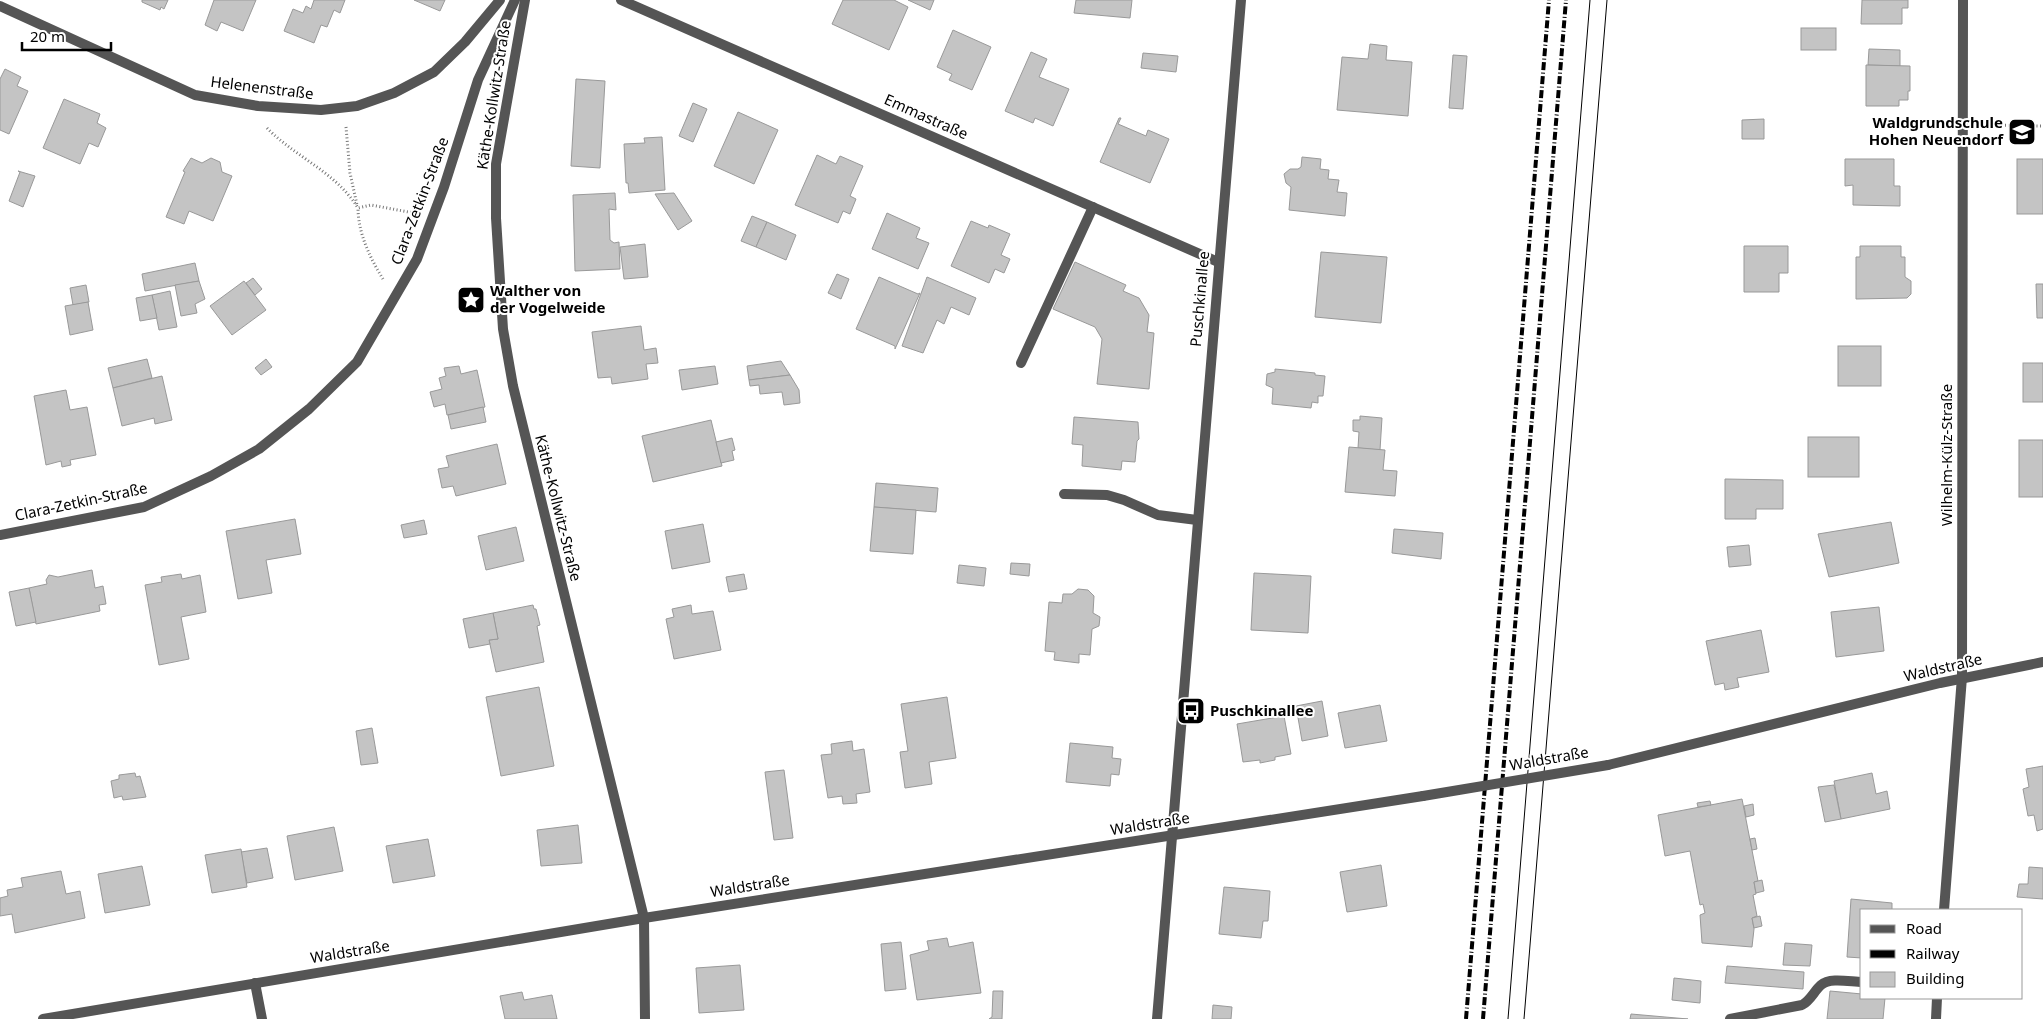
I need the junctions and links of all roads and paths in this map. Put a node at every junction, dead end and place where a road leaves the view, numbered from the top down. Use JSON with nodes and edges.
{"nodes":[{"id":1,"x":500,"y":0,"type":"edge"},
{"id":2,"x":515,"y":0,"type":"edge"},
{"id":3,"x":525,"y":0,"type":"edge"},
{"id":4,"x":622,"y":0,"type":"edge"},
{"id":5,"x":1241,"y":0,"type":"edge"},
{"id":6,"x":1963,"y":0,"type":"edge"},
{"id":7,"x":0,"y":6,"type":"edge"},
{"id":8,"x":258,"y":106,"type":"junction"},
{"id":9,"x":345,"y":108,"type":"junction"},
{"id":10,"x":1963,"y":124,"type":"junction"},
{"id":11,"x":2043,"y":126,"type":"edge"},
{"id":12,"x":1093,"y":207,"type":"junction"},
{"id":13,"x":358,"y":208,"type":"junction"},
{"id":14,"x":432,"y":220,"type":"junction"},
{"id":15,"x":1218,"y":262,"type":"junction"},
{"id":16,"x":397,"y":294,"type":"junction"},
{"id":17,"x":1021,"y":364,"type":"dead end"},
{"id":18,"x":1064,"y":494,"type":"dead end"},
{"id":19,"x":1197,"y":520,"type":"junction"},
{"id":20,"x":0,"y":535,"type":"edge"},
{"id":21,"x":2043,"y":662,"type":"edge"},
{"id":22,"x":1962,"y":678,"type":"junction"},
{"id":23,"x":1171,"y":836,"type":"junction"},
{"id":24,"x":1944,"y":909,"type":"edge"},
{"id":25,"x":644,"y":918,"type":"junction"},
{"id":26,"x":1860,"y":982,"type":"edge"},
{"id":27,"x":255,"y":983,"type":"junction"},
{"id":28,"x":1937,"y":999,"type":"edge"},
{"id":29,"x":43,"y":1019,"type":"edge"},
{"id":30,"x":262,"y":1019,"type":"edge"},
{"id":31,"x":645,"y":1019,"type":"edge"},
{"id":32,"x":1157,"y":1019,"type":"edge"},
{"id":33,"x":1730,"y":1019,"type":"edge"},
{"id":34,"x":1936,"y":1019,"type":"edge"}],
"edges":[{"from":1,"to":9,"type":"street","name":"Helenenstraße"},
{"from":2,"to":14,"type":"street","name":"Clara-Zetkin-Straße"},
{"from":3,"to":25,"type":"street","name":"Käthe-Kollwitz-Straße"},
{"from":4,"to":12,"type":"street","name":"Emmastraße"},
{"from":5,"to":15,"type":"street","name":"Puschkinallee"},
{"from":6,"to":10,"type":"street","name":"Wilhelm-Külz-Straße"},
{"from":7,"to":8,"type":"street","name":"Helenenstraße"},
{"from":8,"to":9,"type":"street","name":"Helenenstraße"},
{"from":8,"to":13,"type":"path"},
{"from":9,"to":13,"type":"path"},
{"from":10,"to":11,"type":"path"},
{"from":10,"to":22,"type":"street","name":"Wilhelm-Külz-Straße"},
{"from":12,"to":15,"type":"street","name":"Emmastraße"},
{"from":12,"to":17,"type":"street"},
{"from":13,"to":14,"type":"path"},
{"from":13,"to":16,"type":"path"},
{"from":14,"to":16,"type":"street","name":"Clara-Zetkin-Straße"},
{"from":15,"to":19,"type":"street","name":"Puschkinallee"},
{"from":16,"to":20,"type":"street","name":"Clara-Zetkin-Straße"},
{"from":18,"to":19,"type":"street"},
{"from":19,"to":23,"type":"street","name":"Puschkinallee"},
{"from":21,"to":22,"type":"street","name":"Waldstraße"},
{"from":22,"to":23,"type":"street","name":"Waldstraße","bridge":true},
{"from":22,"to":24,"type":"street","name":"Wilhelm-Külz-Straße"},
{"from":23,"to":25,"type":"street","name":"Waldstraße"},
{"from":23,"to":32,"type":"street","name":"Puschkinallee"},
{"from":25,"to":27,"type":"street","name":"Waldstraße"},
{"from":25,"to":31,"type":"street","name":"Käthe-Kollwitz-Straße"},
{"from":26,"to":33,"type":"street"},
{"from":27,"to":29,"type":"street","name":"Waldstraße"},
{"from":27,"to":30,"type":"street"},
{"from":28,"to":34,"type":"street"}]}
